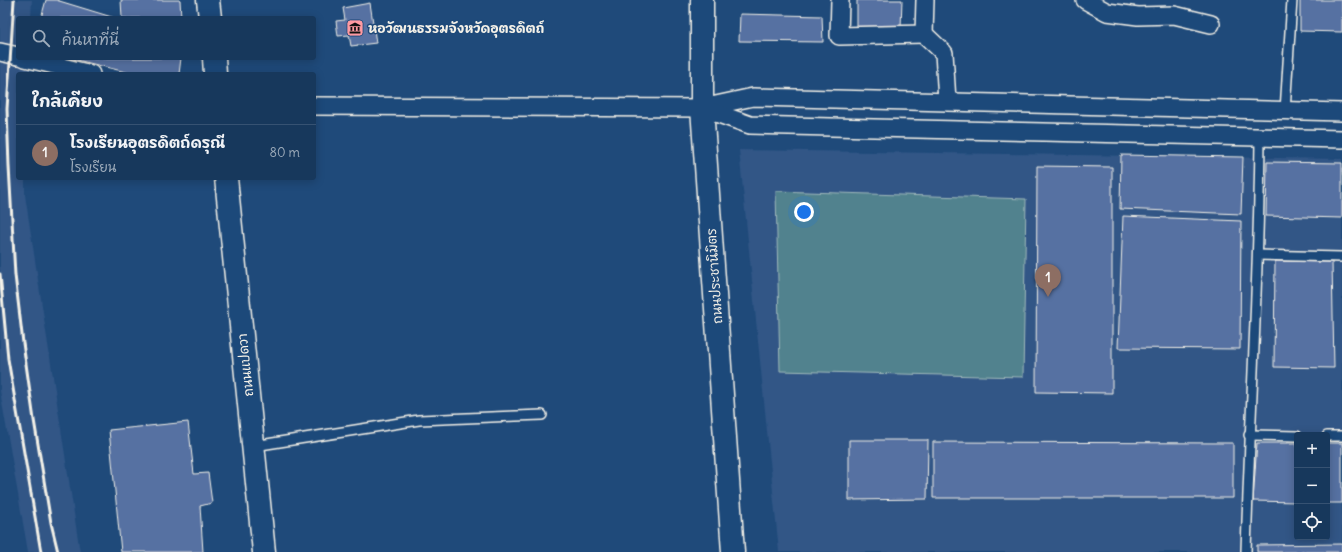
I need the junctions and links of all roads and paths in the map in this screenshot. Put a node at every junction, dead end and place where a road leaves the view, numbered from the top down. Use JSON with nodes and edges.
{"nodes":[{"id":1,"x":208,"y":0,"type":"edge"},
{"id":2,"x":702,"y":0,"type":"edge"},
{"id":3,"x":840,"y":0,"type":"edge"},
{"id":4,"x":925,"y":0,"type":"edge"},
{"id":5,"x":1085,"y":0,"type":"edge"},
{"id":6,"x":1292,"y":0,"type":"edge"},
{"id":7,"x":210,"y":16,"type":"edge"},
{"id":8,"x":1211,"y":24,"type":"dead end"},
{"id":9,"x":924,"y":34,"type":"junction"},
{"id":10,"x":0,"y":52,"type":"edge"},
{"id":11,"x":16,"y":56,"type":"edge"},
{"id":12,"x":33,"y":60,"type":"edge"},
{"id":13,"x":214,"y":60,"type":"edge"},
{"id":14,"x":83,"y":72,"type":"edge"},
{"id":15,"x":215,"y":72,"type":"edge"},
{"id":16,"x":946,"y":101,"type":"junction"},
{"id":17,"x":316,"y":106,"type":"edge"},
{"id":18,"x":702,"y":108,"type":"junction"},
{"id":19,"x":1285,"y":110,"type":"junction"},
{"id":20,"x":1342,"y":112,"type":"edge"},
{"id":21,"x":1260,"y":137,"type":"junction"},
{"id":22,"x":1342,"y":139,"type":"edge"},
{"id":23,"x":226,"y":180,"type":"edge"},
{"id":24,"x":1258,"y":255,"type":"junction"},
{"id":25,"x":1342,"y":257,"type":"edge"},
{"id":26,"x":542,"y":415,"type":"dead end"},
{"id":27,"x":1249,"y":435,"type":"junction"},
{"id":28,"x":1294,"y":436,"type":"edge"},
{"id":29,"x":1330,"y":436,"type":"edge"},
{"id":30,"x":1342,"y":436,"type":"edge"},
{"id":31,"x":254,"y":446,"type":"junction"},
{"id":32,"x":264,"y":552,"type":"edge"},
{"id":33,"x":733,"y":552,"type":"edge"},
{"id":34,"x":1246,"y":552,"type":"edge"}],
"edges":[{"from":1,"to":7,"type":"main road"},
{"from":2,"to":18,"type":"main road","name":"ถนนประชานิมิตร"},
{"from":3,"to":9,"type":"street"},
{"from":4,"to":9,"type":"street"},
{"from":5,"to":8,"type":"street"},
{"from":6,"to":19,"type":"lane"},
{"from":9,"to":16,"type":"street"},
{"from":10,"to":11,"type":"street"},
{"from":12,"to":14,"type":"street"},
{"from":13,"to":15,"type":"main road"},
{"from":16,"to":18,"type":"street"},
{"from":16,"to":19,"type":"street"},
{"from":17,"to":18,"type":"street"},
{"from":18,"to":21,"type":"street"},
{"from":18,"to":33,"type":"main road","name":"ถนนประชานิมิตร"},
{"from":19,"to":20,"type":"street"},
{"from":21,"to":22,"type":"street"},
{"from":21,"to":24,"type":"lane"},
{"from":23,"to":31,"type":"main road","name":"ถนนแปดวา"},
{"from":24,"to":25,"type":"lane"},
{"from":24,"to":27,"type":"lane"},
{"from":26,"to":31,"type":"lane"},
{"from":27,"to":28,"type":"lane"},
{"from":27,"to":34,"type":"lane"},
{"from":29,"to":30,"type":"lane"},
{"from":31,"to":32,"type":"main road","name":"ถนนแปดวา"}]}
